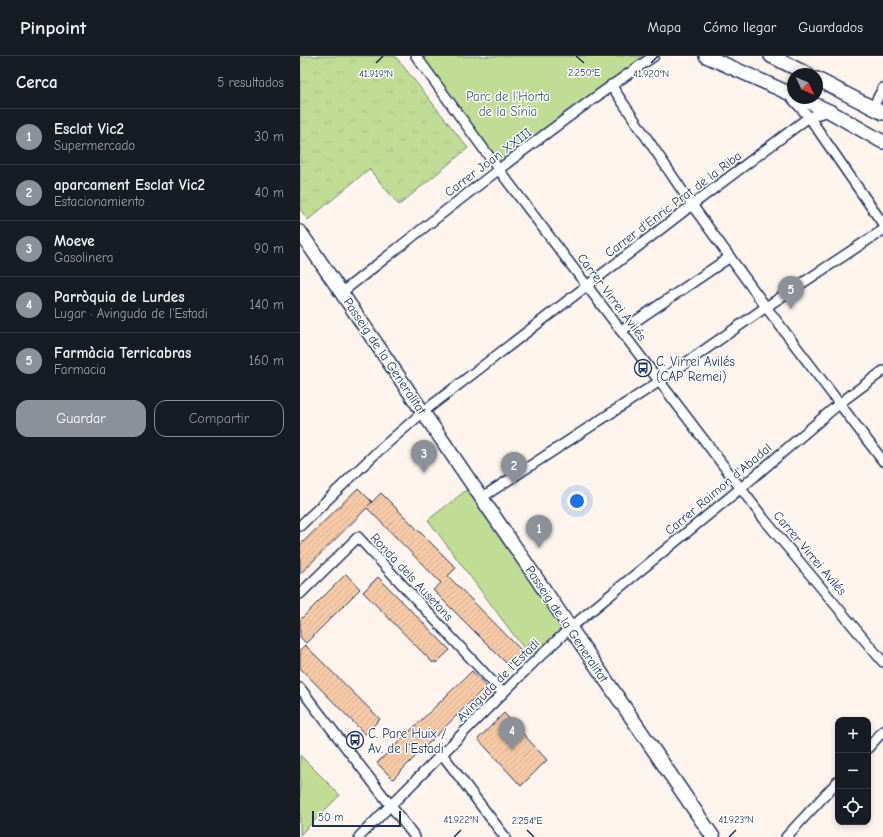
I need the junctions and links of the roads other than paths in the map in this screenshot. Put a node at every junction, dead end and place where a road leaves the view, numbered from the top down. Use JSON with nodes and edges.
{"nodes":[{"id":1,"x":416,"y":56,"type":"edge"},
{"id":2,"x":654,"y":56,"type":"edge"},
{"id":3,"x":706,"y":56,"type":"edge"},
{"id":4,"x":771,"y":56,"type":"edge"},
{"id":5,"x":796,"y":68,"type":"edge"},
{"id":6,"x":823,"y":82,"type":"edge"},
{"id":7,"x":611,"y":85,"type":"junction"},
{"id":8,"x":883,"y":88,"type":"edge"},
{"id":9,"x":787,"y":92,"type":"edge"},
{"id":10,"x":798,"y":104,"type":"edge"},
{"id":11,"x":813,"y":104,"type":"edge"},
{"id":12,"x":878,"y":110,"type":"edge"},
{"id":13,"x":829,"y":111,"type":"junction"},
{"id":14,"x":809,"y":117,"type":"junction"},
{"id":15,"x":883,"y":142,"type":"edge"},
{"id":16,"x":498,"y":170,"type":"junction"},
{"id":17,"x":692,"y":205,"type":"junction"},
{"id":18,"x":883,"y":224,"type":"edge"},
{"id":19,"x":883,"y":230,"type":"edge"},
{"id":20,"x":300,"y":232,"type":"edge"},
{"id":21,"x":730,"y":257,"type":"junction"},
{"id":22,"x":587,"y":286,"type":"junction"},
{"id":23,"x":341,"y":293,"type":"junction"},
{"id":24,"x":766,"y":307,"type":"junction"},
{"id":25,"x":621,"y":331,"type":"junction"},
{"id":26,"x":883,"y":370,"type":"edge"},
{"id":27,"x":660,"y":381,"type":"junction"},
{"id":28,"x":840,"y":404,"type":"junction"},
{"id":29,"x":423,"y":412,"type":"junction"},
{"id":30,"x":883,"y":461,"type":"edge"},
{"id":31,"x":741,"y":488,"type":"junction"},
{"id":32,"x":482,"y":498,"type":"junction"},
{"id":33,"x":300,"y":526,"type":"edge"},
{"id":34,"x":300,"y":594,"type":"edge"},
{"id":35,"x":570,"y":628,"type":"junction"},
{"id":36,"x":883,"y":662,"type":"edge"},
{"id":37,"x":300,"y":688,"type":"edge"},
{"id":38,"x":503,"y":694,"type":"junction"},
{"id":39,"x":883,"y":731,"type":"edge"},
{"id":40,"x":871,"y":745,"type":"edge"},
{"id":41,"x":442,"y":754,"type":"junction"},
{"id":42,"x":835,"y":784,"type":"edge"},
{"id":43,"x":390,"y":806,"type":"junction"},
{"id":44,"x":359,"y":837,"type":"edge"},
{"id":45,"x":415,"y":837,"type":"edge"},
{"id":46,"x":505,"y":837,"type":"edge"},
{"id":47,"x":713,"y":837,"type":"edge"},
{"id":48,"x":786,"y":837,"type":"edge"}],
"edges":[{"from":1,"to":16,"type":"street","name":"Carrer Virrei Avilés"},
{"from":2,"to":7,"type":"street","name":"Carrer Joan XXIII"},
{"from":3,"to":9,"type":"street"},
{"from":4,"to":5,"type":"street"},
{"from":6,"to":12,"type":"street"},
{"from":7,"to":16,"type":"street","name":"Carrer Joan XXIII"},
{"from":7,"to":17,"type":"street"},
{"from":8,"to":12,"type":"street"},
{"from":10,"to":14,"type":"street"},
{"from":11,"to":13,"type":"street"},
{"from":13,"to":14,"type":"street","name":"Carrer d'Enric Prat de la Riba"},
{"from":13,"to":15,"type":"street"},
{"from":14,"to":17,"type":"street","name":"Carrer d'Enric Prat de la Riba"},
{"from":14,"to":18,"type":"street"},
{"from":16,"to":22,"type":"street","name":"Carrer Virrei Avilés"},
{"from":16,"to":23,"type":"street","name":"Carrer Joan XXIII"},
{"from":17,"to":21,"type":"street"},
{"from":17,"to":22,"type":"street","name":"Carrer d'Enric Prat de la Riba"},
{"from":19,"to":24,"type":"street"},
{"from":20,"to":23,"type":"street","name":"Passeig de la Generalitat"},
{"from":21,"to":24,"type":"street"},
{"from":21,"to":25,"type":"street"},
{"from":22,"to":25,"type":"street","name":"Carrer Virrei Avilés"},
{"from":22,"to":29,"type":"street","name":"Carrer d'Enric Prat de la Riba"},
{"from":23,"to":29,"type":"street","name":"Passeig de la Generalitat"},
{"from":24,"to":27,"type":"street"},
{"from":24,"to":28,"type":"street"},
{"from":25,"to":27,"type":"street","name":"Carrer Virrei Avilés"},
{"from":26,"to":28,"type":"street","name":"Carrer Raimon d'Abadal"},
{"from":27,"to":31,"type":"street","name":"Carrer Virrei Avilés"},
{"from":27,"to":32,"type":"street"},
{"from":28,"to":30,"type":"street"},
{"from":28,"to":31,"type":"street","name":"Carrer Raimon d'Abadal"},
{"from":29,"to":32,"type":"street","name":"Passeig de la Generalitat"},
{"from":29,"to":33,"type":"street","name":"Carrer d'Enric Prat de la Riba"},
{"from":31,"to":35,"type":"street","name":"Carrer Raimon d'Abadal"},
{"from":31,"to":36,"type":"street","name":"Carrer Virrei Avilés"},
{"from":32,"to":35,"type":"street","name":"Passeig de la Generalitat"},
{"from":34,"to":38,"type":"street","name":"Ronda dels Ausetans"},
{"from":35,"to":38,"type":"street","name":"Avinguda de l'Estadi"},
{"from":35,"to":47,"type":"street","name":"Passeig de la Generalitat"},
{"from":37,"to":43,"type":"street"},
{"from":38,"to":41,"type":"street","name":"Avinguda de l'Estadi"},
{"from":39,"to":40,"type":"street"},
{"from":41,"to":43,"type":"street","name":"Avinguda de l'Estadi"},
{"from":41,"to":46,"type":"street"},
{"from":42,"to":48,"type":"street"},
{"from":43,"to":44,"type":"street","name":"Avinguda de l'Estadi"},
{"from":43,"to":45,"type":"street"}]}
